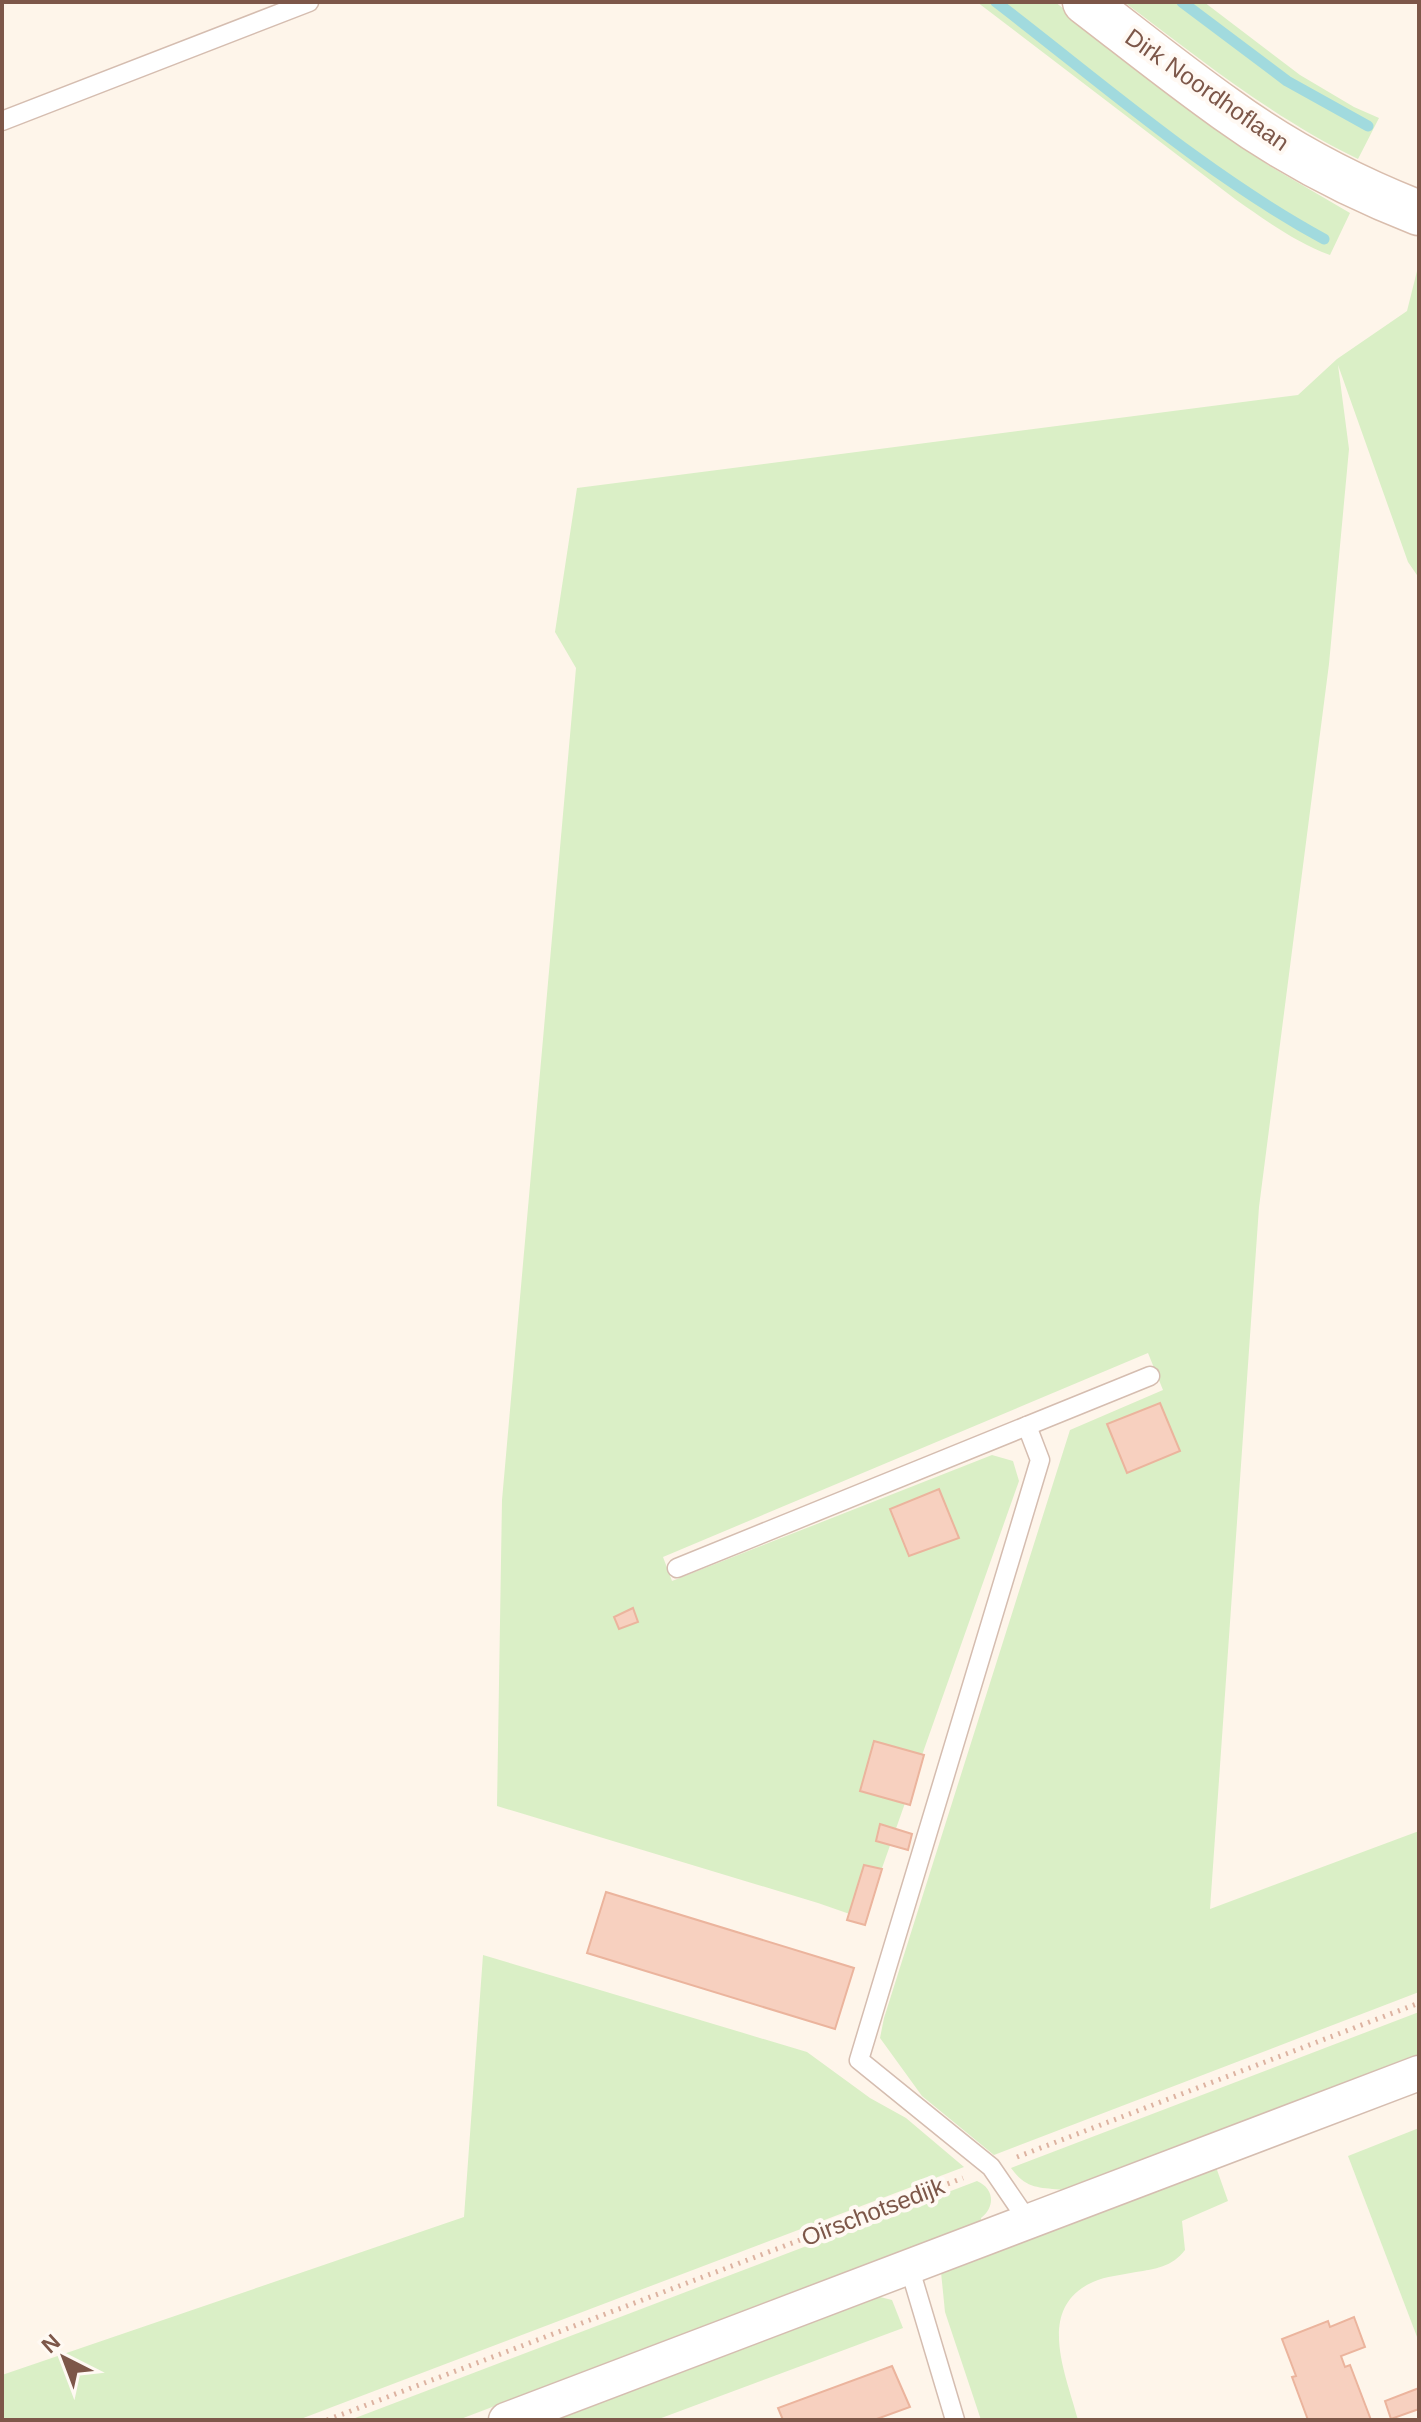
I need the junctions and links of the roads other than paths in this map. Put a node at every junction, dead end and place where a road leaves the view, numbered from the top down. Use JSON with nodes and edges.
{"nodes":[{"id":1,"x":309,"y":2,"type":"edge"},
{"id":2,"x":1085,"y":2,"type":"edge"},
{"id":3,"x":2,"y":121,"type":"edge"},
{"id":4,"x":1419,"y":213,"type":"edge"},
{"id":5,"x":1150,"y":1376,"type":"dead end"},
{"id":6,"x":1027,"y":1426,"type":"junction"},
{"id":7,"x":677,"y":1568,"type":"dead end"},
{"id":8,"x":1419,"y":2073,"type":"edge"},
{"id":9,"x":1028,"y":2221,"type":"junction"},
{"id":10,"x":909,"y":2266,"type":"junction"},
{"id":11,"x":506,"y":2420,"type":"edge"},
{"id":12,"x":955,"y":2420,"type":"edge"}],
"edges":[{"from":1,"to":3,"type":"lane"},
{"from":2,"to":4,"type":"street","name":"Dirk Noordhoflaan"},
{"from":5,"to":6,"type":"lane"},
{"from":6,"to":7,"type":"lane"},
{"from":6,"to":9,"type":"lane"},
{"from":8,"to":9,"type":"street"},
{"from":9,"to":10,"type":"street"},
{"from":10,"to":11,"type":"street"},
{"from":10,"to":12,"type":"lane"}]}
